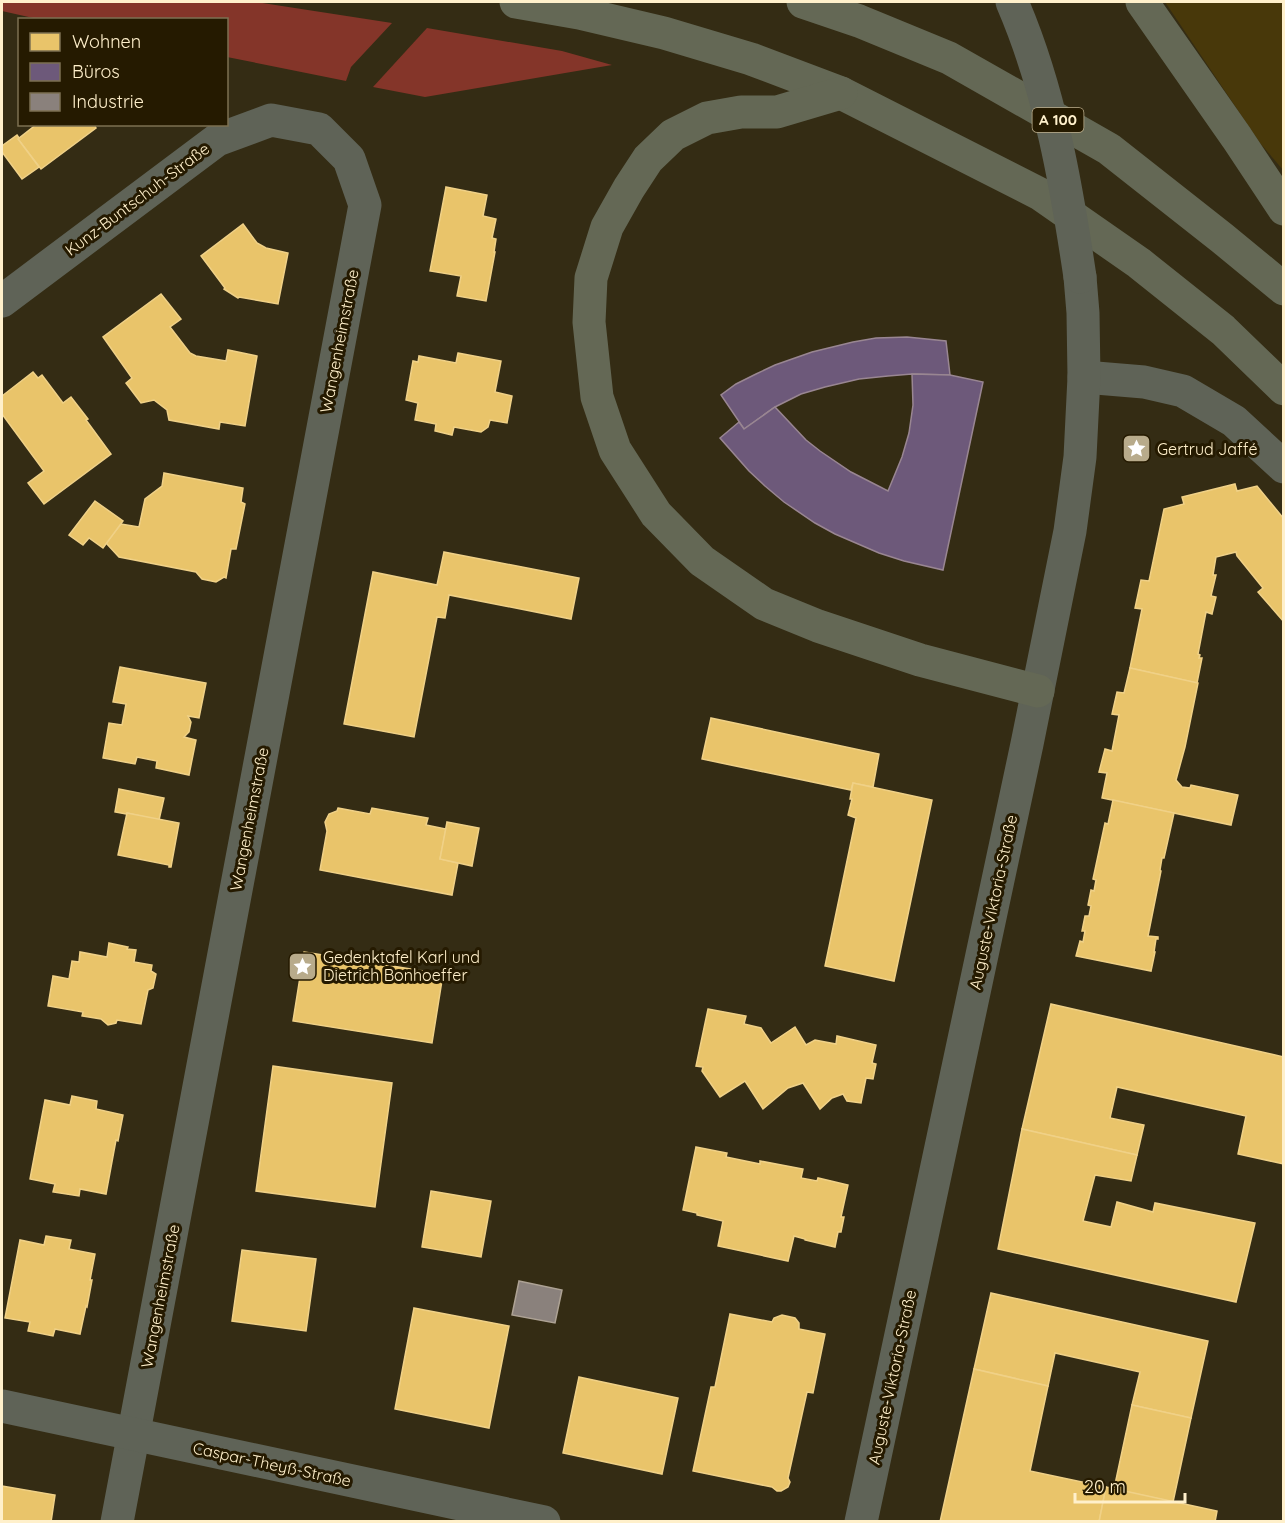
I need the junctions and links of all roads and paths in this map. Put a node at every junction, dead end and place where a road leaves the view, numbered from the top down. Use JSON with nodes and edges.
{"nodes":[{"id":1,"x":516,"y":2,"type":"edge"},
{"id":2,"x":803,"y":2,"type":"edge"},
{"id":3,"x":1012,"y":2,"type":"edge"},
{"id":4,"x":1142,"y":2,"type":"edge"},
{"id":5,"x":841,"y":93,"type":"junction"},
{"id":6,"x":319,"y":129,"type":"joint"},
{"id":7,"x":1284,"y":209,"type":"edge"},
{"id":8,"x":1284,"y":289,"type":"edge"},
{"id":9,"x":2,"y":301,"type":"edge"},
{"id":10,"x":1084,"y":377,"type":"junction"},
{"id":11,"x":1284,"y":389,"type":"edge"},
{"id":12,"x":1284,"y":467,"type":"edge"},
{"id":13,"x":1038,"y":691,"type":"junction"},
{"id":14,"x":2,"y":1406,"type":"edge"},
{"id":15,"x":134,"y":1435,"type":"junction"},
{"id":16,"x":117,"y":1521,"type":"edge"},
{"id":17,"x":544,"y":1521,"type":"edge"},
{"id":18,"x":861,"y":1521,"type":"edge"}],
"edges":[{"from":1,"to":5,"type":"highway"},
{"from":2,"to":8,"type":"highway","number":"A 100"},
{"from":3,"to":10,"type":"street","name":"Auguste-Viktoria-Straße","bridge":true},
{"from":4,"to":7,"type":"highway"},
{"from":5,"to":11,"type":"highway"},
{"from":5,"to":13,"type":"highway"},
{"from":6,"to":9,"type":"street","name":"Kunz-Buntschuh-Straße"},
{"from":6,"to":15,"type":"street","name":"Wangenheimstraße"},
{"from":10,"to":12,"type":"street"},
{"from":10,"to":13,"type":"street","name":"Auguste-Viktoria-Straße"},
{"from":13,"to":18,"type":"street","name":"Auguste-Viktoria-Straße"},
{"from":14,"to":15,"type":"street","name":"Caspar-Theyß-Straße"},
{"from":15,"to":16,"type":"street","name":"Wangenheimstraße"},
{"from":15,"to":17,"type":"street","name":"Caspar-Theyß-Straße"}]}
